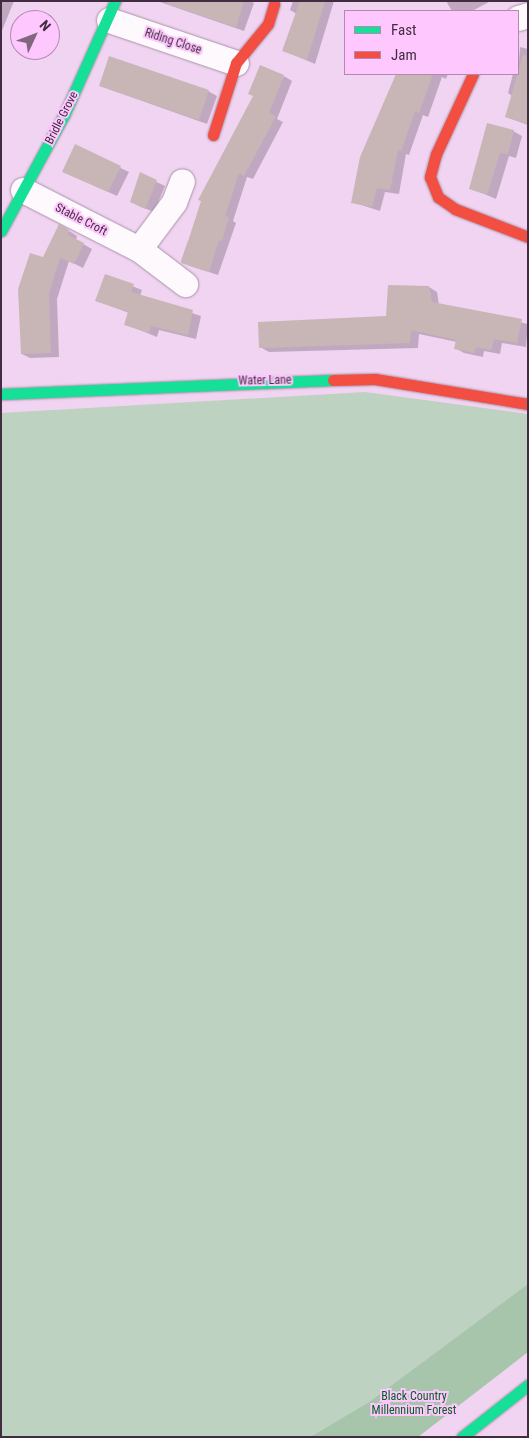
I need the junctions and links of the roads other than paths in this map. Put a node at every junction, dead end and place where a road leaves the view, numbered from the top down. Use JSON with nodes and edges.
{"nodes":[{"id":1,"x":274,"y":4,"type":"dead end"},
{"id":2,"x":112,"y":11,"type":"edge"},
{"id":3,"x":236,"y":63,"type":"junction"},
{"id":4,"x":473,"y":75,"type":"edge"},
{"id":5,"x":213,"y":135,"type":"dead end"},
{"id":6,"x":182,"y":181,"type":"dead end"},
{"id":7,"x":24,"y":190,"type":"junction"},
{"id":8,"x":1,"y":231,"type":"edge"},
{"id":9,"x":528,"y":237,"type":"edge"},
{"id":10,"x":139,"y":249,"type":"junction"},
{"id":11,"x":185,"y":284,"type":"dead end"},
{"id":12,"x":1,"y":394,"type":"edge"},
{"id":13,"x":528,"y":404,"type":"edge"},
{"id":14,"x":528,"y":1385,"type":"edge"},
{"id":15,"x":462,"y":1437,"type":"edge"}],
"edges":[{"from":1,"to":3,"type":"main road"},
{"from":2,"to":3,"type":"street","name":"Riding Close"},
{"from":2,"to":7,"type":"main road","name":"Bridle Grove"},
{"from":3,"to":5,"type":"main road"},
{"from":4,"to":9,"type":"main road"},
{"from":6,"to":10,"type":"street"},
{"from":7,"to":8,"type":"main road","name":"Bridle Grove"},
{"from":7,"to":10,"type":"street","name":"Stable Croft"},
{"from":10,"to":11,"type":"street","name":"Stable Croft"},
{"from":12,"to":13,"type":"main road","name":"Water Lane"},
{"from":14,"to":15,"type":"main road"}]}
